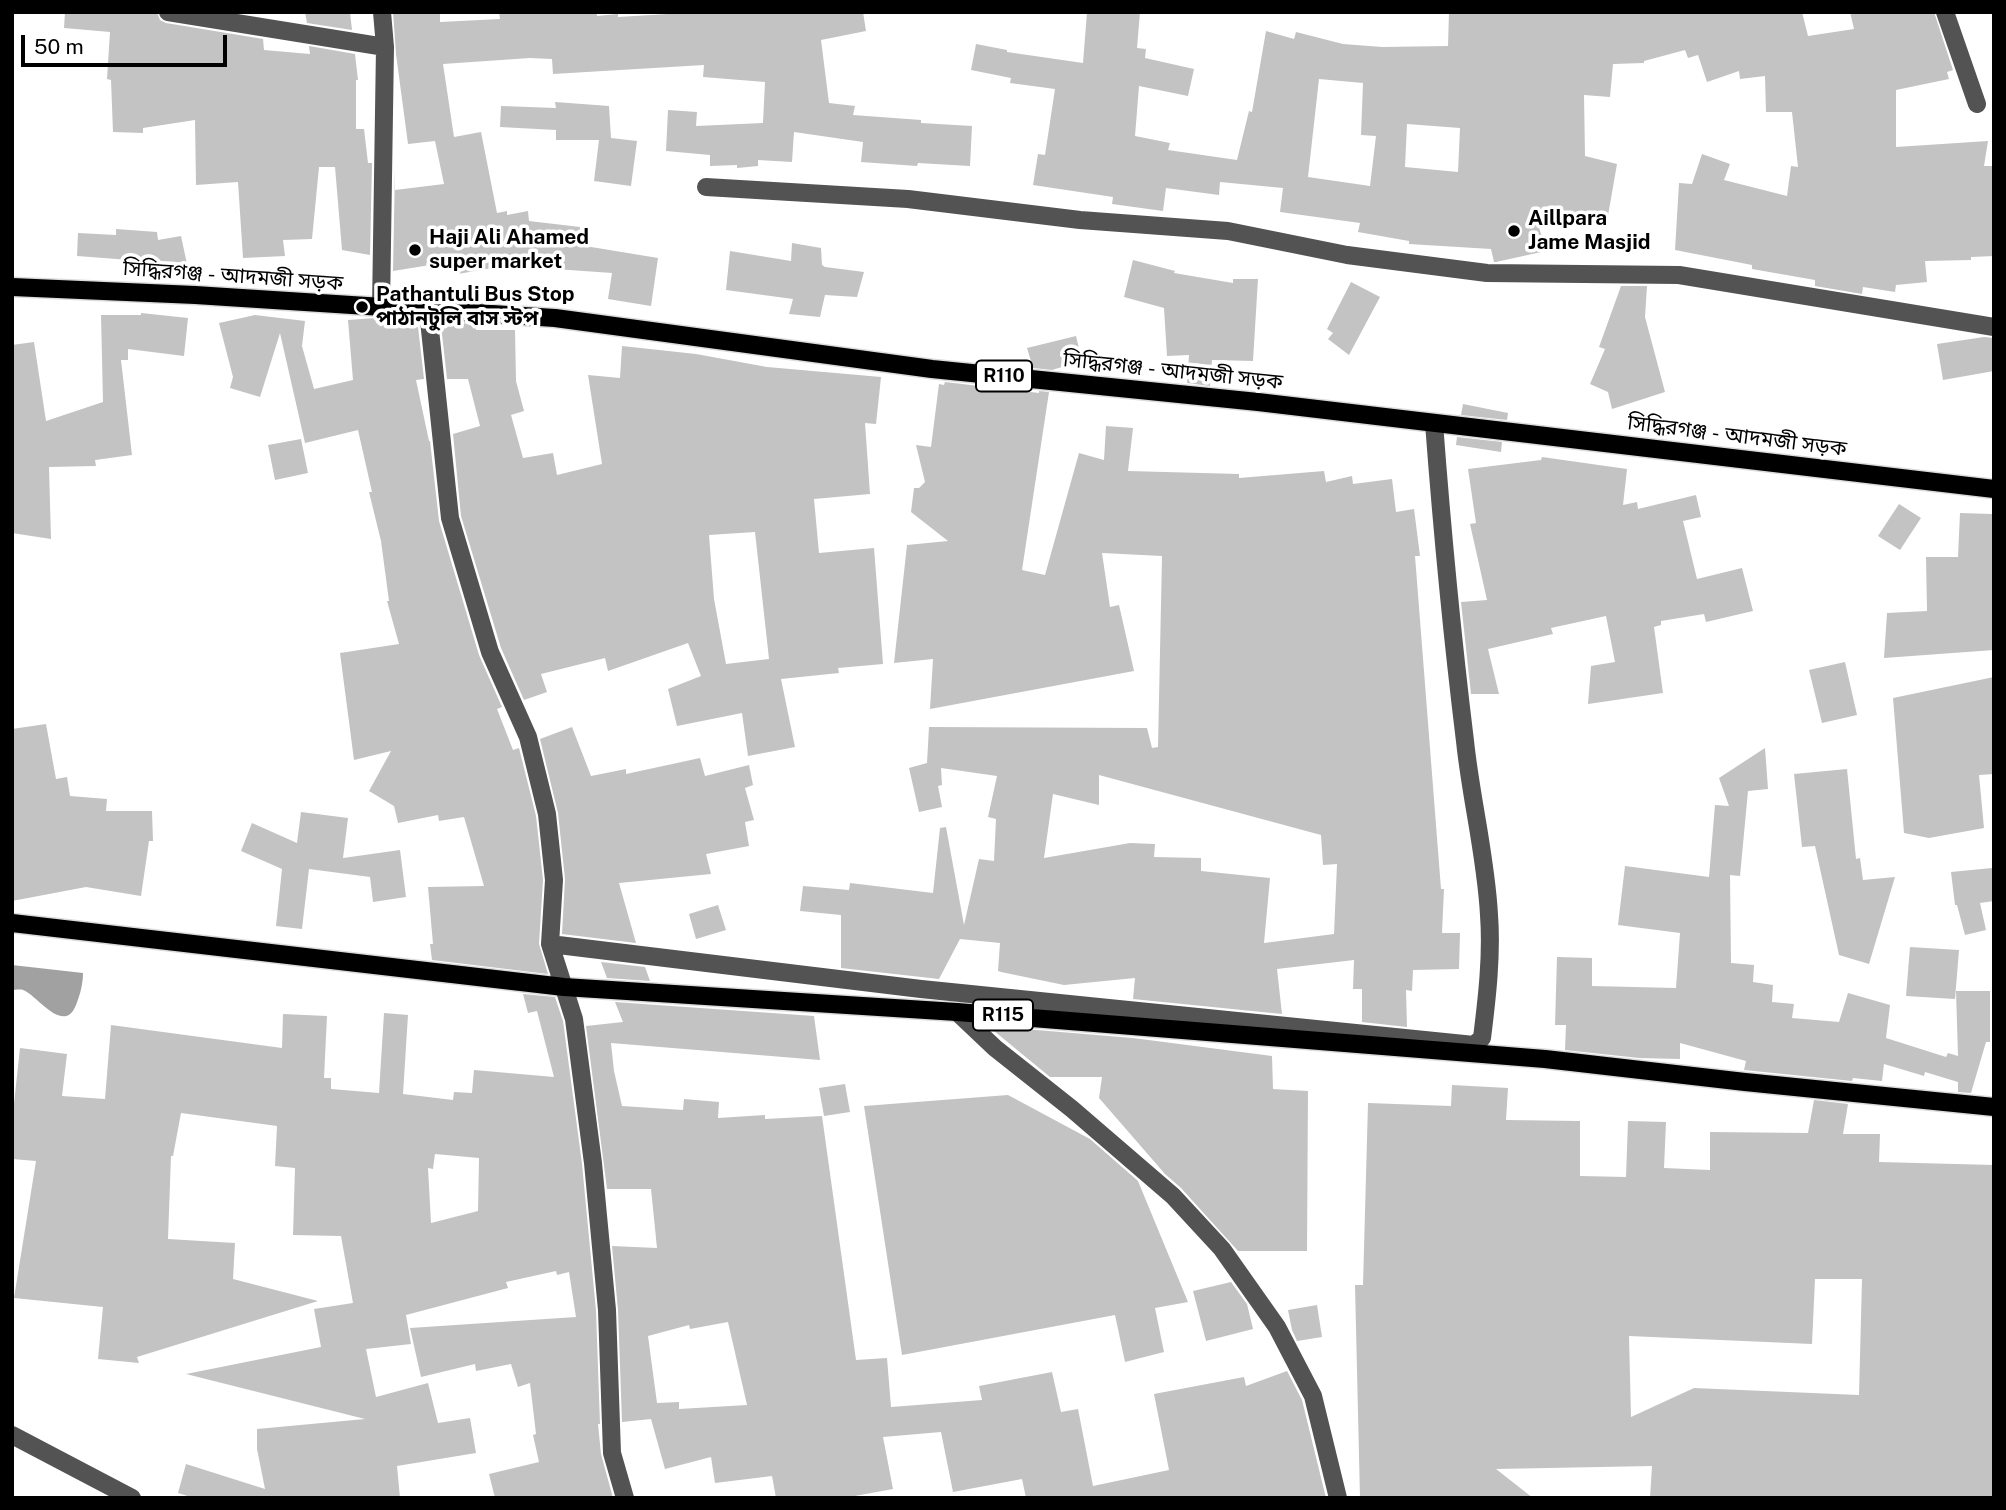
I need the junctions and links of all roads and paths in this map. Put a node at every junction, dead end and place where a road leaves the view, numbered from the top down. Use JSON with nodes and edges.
{"nodes":[{"id":1,"x":168,"y":12,"type":"edge"},
{"id":2,"x":382,"y":12,"type":"edge"},
{"id":3,"x":1945,"y":12,"type":"edge"},
{"id":4,"x":385,"y":47,"type":"junction"},
{"id":5,"x":1978,"y":104,"type":"dead end"},
{"id":6,"x":706,"y":187,"type":"dead end"},
{"id":7,"x":12,"y":287,"type":"edge"},
{"id":8,"x":381,"y":309,"type":"junction"},
{"id":9,"x":428,"y":311,"type":"junction"},
{"id":10,"x":1994,"y":327,"type":"edge"},
{"id":11,"x":1434,"y":423,"type":"junction"},
{"id":12,"x":1994,"y":489,"type":"edge"},
{"id":13,"x":12,"y":923,"type":"edge"},
{"id":14,"x":550,"y":944,"type":"junction"},
{"id":15,"x":564,"y":987,"type":"junction"},
{"id":16,"x":957,"y":1012,"type":"junction"},
{"id":17,"x":1994,"y":1107,"type":"edge"},
{"id":18,"x":12,"y":1435,"type":"edge"},
{"id":19,"x":132,"y":1498,"type":"edge"},
{"id":20,"x":625,"y":1498,"type":"edge"},
{"id":21,"x":1338,"y":1498,"type":"edge"}],
"edges":[{"from":1,"to":4,"type":"street"},
{"from":2,"to":4,"type":"street"},
{"from":3,"to":5,"type":"street"},
{"from":4,"to":8,"type":"street"},
{"from":6,"to":10,"type":"street"},
{"from":7,"to":8,"type":"main road","name":"সিদ্ধিরগঞ্জ - আদমজী সড়ক","number":"R110"},
{"from":8,"to":9,"type":"main road","name":"সিদ্ধিরগঞ্জ - আদমজী সড়ক","number":"R110"},
{"from":9,"to":11,"type":"main road","name":"সিদ্ধিরগঞ্জ - আদমজী সড়ক","number":"R110"},
{"from":9,"to":14,"type":"street"},
{"from":11,"to":12,"type":"main road","name":"সিদ্ধিরগঞ্জ - আদমজী সড়ক","number":"R110"},
{"from":11,"to":14,"type":"street"},
{"from":13,"to":15,"type":"main road","number":"R115"},
{"from":14,"to":15,"type":"street"},
{"from":15,"to":16,"type":"main road","number":"R115"},
{"from":15,"to":20,"type":"street"},
{"from":16,"to":17,"type":"main road","number":"R115"},
{"from":16,"to":21,"type":"street"},
{"from":18,"to":19,"type":"street"}]}
